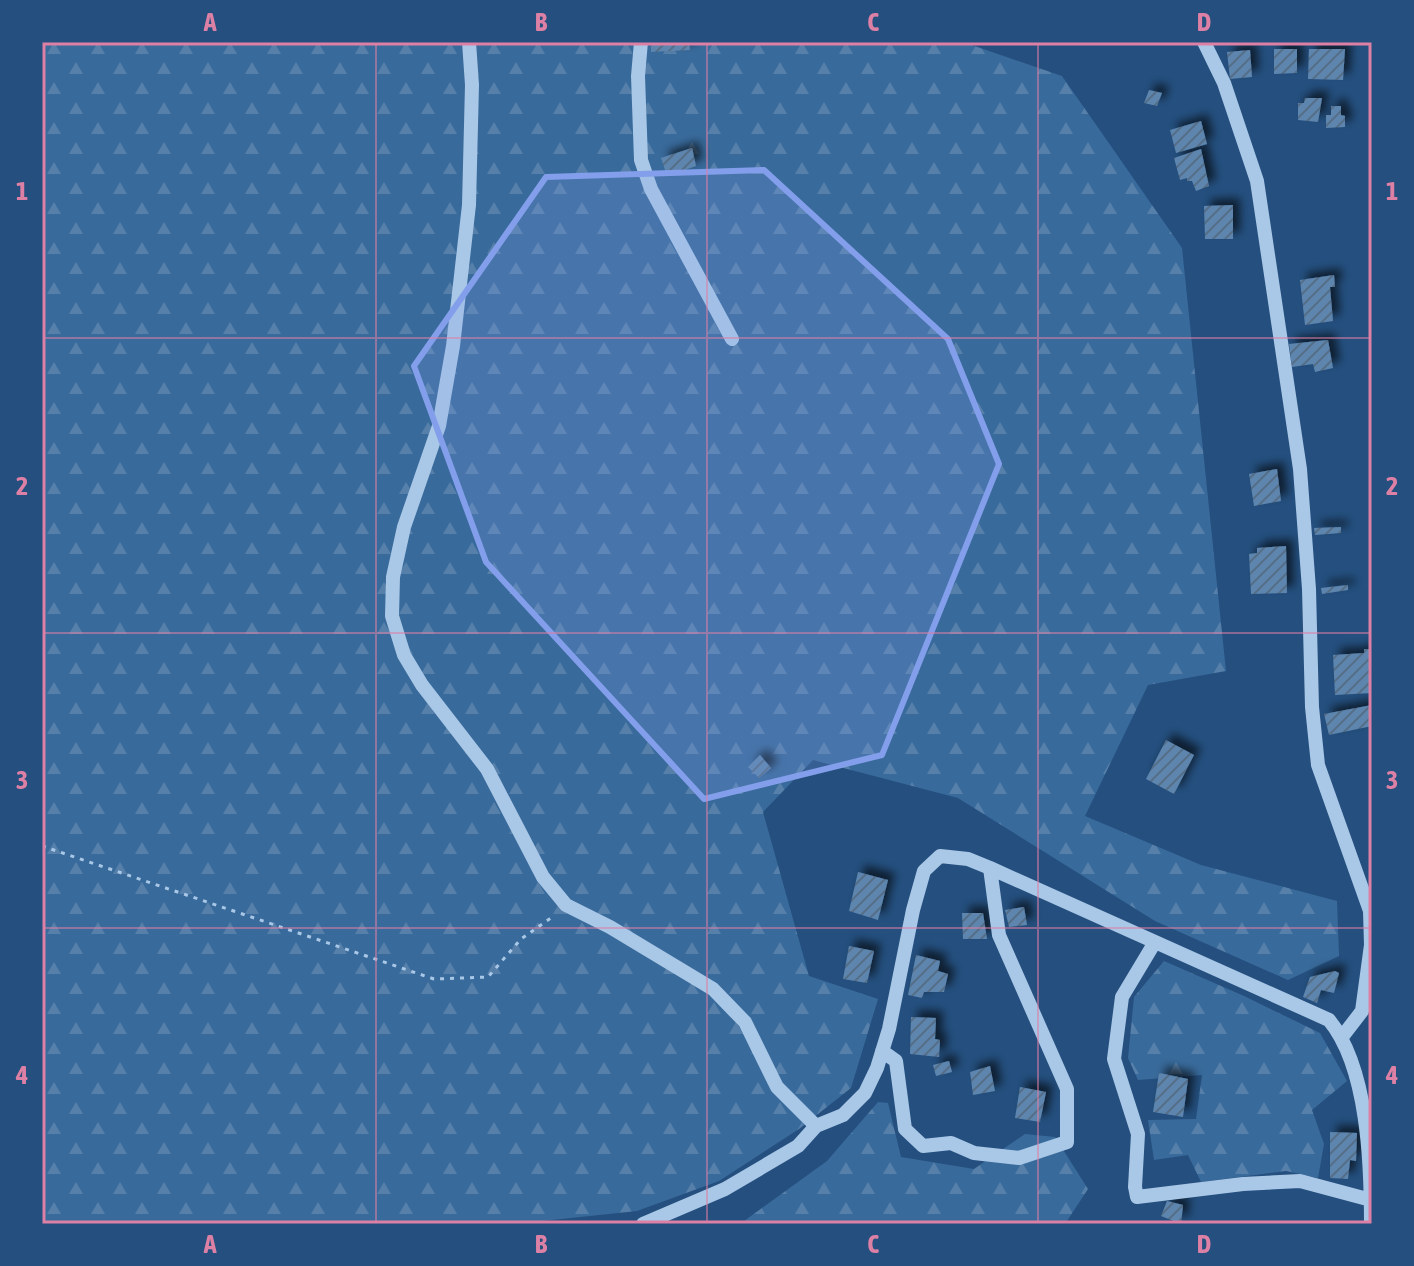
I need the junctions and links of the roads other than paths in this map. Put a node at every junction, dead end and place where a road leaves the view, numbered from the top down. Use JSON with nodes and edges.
{"nodes":[{"id":1,"x":469,"y":42,"type":"edge"},
{"id":2,"x":641,"y":42,"type":"edge"},
{"id":3,"x":1204,"y":42,"type":"edge"},
{"id":4,"x":732,"y":339,"type":"dead end"},
{"id":5,"x":990,"y":868,"type":"junction"},
{"id":6,"x":1155,"y":942,"type":"junction"},
{"id":7,"x":1342,"y":1037,"type":"junction"},
{"id":8,"x":882,"y":1051,"type":"junction"},
{"id":9,"x":816,"y":1126,"type":"junction"},
{"id":10,"x":1371,"y":1200,"type":"edge"},
{"id":11,"x":643,"y":1224,"type":"edge"},
{"id":12,"x":1371,"y":1224,"type":"edge"}],
"edges":[{"from":1,"to":9,"type":"street"},
{"from":2,"to":4,"type":"street"},
{"from":3,"to":7,"type":"street"},
{"from":5,"to":6,"type":"street"},
{"from":5,"to":8,"type":"street"},
{"from":5,"to":8,"type":"street"},
{"from":6,"to":7,"type":"street"},
{"from":6,"to":10,"type":"street"},
{"from":7,"to":10,"type":"street"},
{"from":8,"to":9,"type":"street"},
{"from":9,"to":11,"type":"street"},
{"from":10,"to":12,"type":"street"}]}
